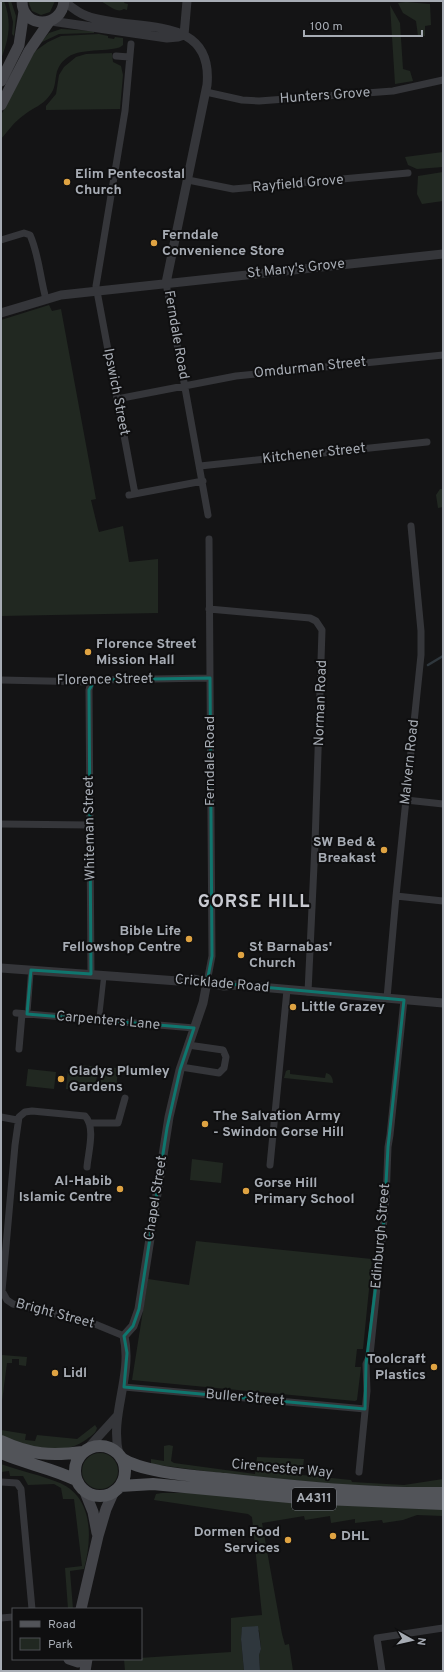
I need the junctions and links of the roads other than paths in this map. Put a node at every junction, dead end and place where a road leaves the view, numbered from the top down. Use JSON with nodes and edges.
{"nodes":[{"id":1,"x":64,"y":1,"type":"edge"},
{"id":2,"x":187,"y":1,"type":"edge"},
{"id":3,"x":22,"y":5,"type":"edge"},
{"id":4,"x":50,"y":21,"type":"junction"},
{"id":5,"x":184,"y":34,"type":"junction"},
{"id":6,"x":131,"y":44,"type":"dead end"},
{"id":7,"x":116,"y":56,"type":"dead end"},
{"id":8,"x":129,"y":57,"type":"junction"},
{"id":9,"x":443,"y":80,"type":"edge"},
{"id":10,"x":1,"y":81,"type":"edge"},
{"id":11,"x":206,"y":92,"type":"junction"},
{"id":12,"x":1,"y":105,"type":"edge"},
{"id":13,"x":408,"y":173,"type":"dead end"},
{"id":14,"x":188,"y":180,"type":"junction"},
{"id":15,"x":1,"y":240,"type":"edge"},
{"id":16,"x":443,"y":254,"type":"edge"},
{"id":17,"x":166,"y":283,"type":"junction"},
{"id":18,"x":97,"y":291,"type":"junction"},
{"id":19,"x":46,"y":299,"type":"junction"},
{"id":20,"x":1,"y":313,"type":"edge"},
{"id":21,"x":439,"y":354,"type":"edge"},
{"id":22,"x":185,"y":386,"type":"junction"},
{"id":23,"x":117,"y":399,"type":"junction"},
{"id":24,"x":427,"y":442,"type":"dead end"},
{"id":25,"x":200,"y":466,"type":"junction"},
{"id":26,"x":203,"y":482,"type":"junction"},
{"id":27,"x":208,"y":515,"type":"dead end"},
{"id":28,"x":411,"y":526,"type":"dead end"},
{"id":29,"x":209,"y":539,"type":"dead end"},
{"id":30,"x":209,"y":609,"type":"junction"},
{"id":31,"x":210,"y":678,"type":"junction"},
{"id":32,"x":1,"y":680,"type":"edge"},
{"id":33,"x":91,"y":682,"type":"junction"},
{"id":34,"x":406,"y":800,"type":"junction"},
{"id":35,"x":443,"y":804,"type":"edge"},
{"id":36,"x":1,"y":824,"type":"edge"},
{"id":37,"x":90,"y":825,"type":"junction"},
{"id":38,"x":396,"y":896,"type":"junction"},
{"id":39,"x":443,"y":901,"type":"edge"},
{"id":40,"x":1,"y":968,"type":"edge"},
{"id":41,"x":31,"y":970,"type":"junction"},
{"id":42,"x":91,"y":974,"type":"junction"},
{"id":43,"x":104,"y":975,"type":"junction"},
{"id":44,"x":207,"y":982,"type":"junction"},
{"id":45,"x":288,"y":990,"type":"junction"},
{"id":46,"x":308,"y":992,"type":"junction"},
{"id":47,"x":387,"y":998,"type":"junction"},
{"id":48,"x":404,"y":1000,"type":"junction"},
{"id":49,"x":443,"y":1003,"type":"edge"},
{"id":50,"x":23,"y":1013,"type":"junction"},
{"id":51,"x":99,"y":1020,"type":"junction"},
{"id":52,"x":194,"y":1028,"type":"junction"},
{"id":53,"x":188,"y":1045,"type":"junction"},
{"id":54,"x":19,"y":1050,"type":"dead end"},
{"id":55,"x":181,"y":1067,"type":"junction"},
{"id":56,"x":125,"y":1098,"type":"dead end"},
{"id":57,"x":1,"y":1117,"type":"edge"},
{"id":58,"x":18,"y":1120,"type":"junction"},
{"id":59,"x":90,"y":1123,"type":"junction"},
{"id":60,"x":270,"y":1165,"type":"dead end"},
{"id":61,"x":87,"y":1167,"type":"dead end"},
{"id":62,"x":7,"y":1300,"type":"junction"},
{"id":63,"x":1,"y":1305,"type":"edge"},
{"id":64,"x":124,"y":1336,"type":"junction"},
{"id":65,"x":124,"y":1387,"type":"junction"},
{"id":66,"x":365,"y":1409,"type":"junction"},
{"id":67,"x":118,"y":1415,"type":"junction"},
{"id":68,"x":1,"y":1441,"type":"edge"},
{"id":69,"x":86,"y":1450,"type":"junction"},
{"id":70,"x":1,"y":1453,"type":"edge"},
{"id":71,"x":120,"y":1456,"type":"junction"},
{"id":72,"x":358,"y":1472,"type":"dead end"},
{"id":73,"x":76,"y":1480,"type":"junction"},
{"id":74,"x":1,"y":1482,"type":"edge"},
{"id":75,"x":117,"y":1489,"type":"junction"},
{"id":76,"x":85,"y":1492,"type":"junction"},
{"id":77,"x":443,"y":1493,"type":"edge"},
{"id":78,"x":443,"y":1504,"type":"edge"},
{"id":79,"x":98,"y":1536,"type":"junction"},
{"id":80,"x":32,"y":1608,"type":"edge"},
{"id":81,"x":82,"y":1608,"type":"edge"},
{"id":82,"x":12,"y":1617,"type":"edge"},
{"id":83,"x":1,"y":1618,"type":"edge"},
{"id":84,"x":443,"y":1628,"type":"edge"},
{"id":85,"x":69,"y":1660,"type":"edge"},
{"id":86,"x":83,"y":1660,"type":"edge"},
{"id":87,"x":86,"y":1660,"type":"edge"},
{"id":88,"x":74,"y":1671,"type":"edge"},
{"id":89,"x":84,"y":1671,"type":"edge"},
{"id":90,"x":382,"y":1671,"type":"edge"}],
"edges":[{"from":1,"to":4,"type":"main road"},
{"from":1,"to":5,"type":"street"},
{"from":2,"to":5,"type":"street"},
{"from":3,"to":4,"type":"main road"},
{"from":3,"to":10,"type":"main road"},
{"from":4,"to":5,"type":"street"},
{"from":4,"to":12,"type":"main road"},
{"from":5,"to":11,"type":"street","name":"Ferndale Road"},
{"from":6,"to":8,"type":"street","name":"Ipswich Street"},
{"from":7,"to":8,"type":"street"},
{"from":8,"to":18,"type":"street","name":"Ipswich Street"},
{"from":9,"to":11,"type":"street","name":"Hunters Grove"},
{"from":11,"to":14,"type":"street","name":"Ferndale Road"},
{"from":13,"to":14,"type":"street","name":"Rayfield Grove"},
{"from":14,"to":17,"type":"street","name":"Ferndale Road"},
{"from":15,"to":19,"type":"street"},
{"from":16,"to":17,"type":"street","name":"St Mary's Grove"},
{"from":17,"to":18,"type":"street","name":"St Mary's Grove"},
{"from":17,"to":22,"type":"street","name":"Ferndale Road"},
{"from":18,"to":19,"type":"street","name":"St Mary's Grove"},
{"from":18,"to":23,"type":"street","name":"Ipswich Street"},
{"from":19,"to":20,"type":"street","name":"St Mary's Grove"},
{"from":21,"to":22,"type":"street","name":"Omdurman Street"},
{"from":22,"to":23,"type":"street","name":"Omdurman Street"},
{"from":22,"to":25,"type":"street","name":"Ferndale Road"},
{"from":23,"to":26,"type":"street","name":"Ipswich Street"},
{"from":24,"to":25,"type":"street","name":"Kitchener Street"},
{"from":25,"to":26,"type":"street","name":"Ferndale Road"},
{"from":26,"to":27,"type":"street","name":"Ferndale Road"},
{"from":28,"to":34,"type":"street","name":"Malvern Road"},
{"from":29,"to":30,"type":"street","name":"Ferndale Road"},
{"from":30,"to":31,"type":"street","name":"Ferndale Road"},
{"from":30,"to":46,"type":"street","name":"Norman Road"},
{"from":31,"to":33,"type":"street","name":"Florence Street"},
{"from":31,"to":44,"type":"street","name":"Ferndale Road"},
{"from":32,"to":33,"type":"street","name":"Florence Street"},
{"from":33,"to":37,"type":"street","name":"Whiteman Street"},
{"from":34,"to":35,"type":"street"},
{"from":34,"to":38,"type":"street","name":"Malvern Road"},
{"from":36,"to":37,"type":"street"},
{"from":37,"to":42,"type":"street","name":"Whiteman Street"},
{"from":38,"to":39,"type":"street"},
{"from":38,"to":47,"type":"street","name":"Malvern Road"},
{"from":40,"to":41,"type":"street","name":"Cricklade Road"},
{"from":41,"to":42,"type":"street","name":"Cricklade Road"},
{"from":41,"to":50,"type":"street"},
{"from":42,"to":43,"type":"street","name":"Cricklade Road"},
{"from":43,"to":44,"type":"street","name":"Cricklade Road"},
{"from":43,"to":51,"type":"street"},
{"from":44,"to":45,"type":"street","name":"Cricklade Road"},
{"from":44,"to":52,"type":"street","name":"Chapel Street"},
{"from":45,"to":46,"type":"street","name":"Cricklade Road"},
{"from":45,"to":60,"type":"street"},
{"from":46,"to":47,"type":"street","name":"Cricklade Road"},
{"from":47,"to":48,"type":"street","name":"Cricklade Road"},
{"from":48,"to":49,"type":"street","name":"Cricklade Road"},
{"from":48,"to":66,"type":"street","name":"Edinburgh Street"},
{"from":50,"to":51,"type":"street","name":"Carpenters Lane"},
{"from":50,"to":54,"type":"street"},
{"from":51,"to":52,"type":"street","name":"Carpenters Lane"},
{"from":52,"to":53,"type":"street","name":"Chapel Street"},
{"from":53,"to":55,"type":"street","name":"Chapel Street"},
{"from":53,"to":55,"type":"street"},
{"from":55,"to":64,"type":"street","name":"Chapel Street"},
{"from":56,"to":59,"type":"street"},
{"from":57,"to":58,"type":"street"},
{"from":58,"to":59,"type":"street"},
{"from":58,"to":62,"type":"street","name":"Bright Street"},
{"from":59,"to":61,"type":"street"},
{"from":62,"to":63,"type":"street"},
{"from":62,"to":64,"type":"street","name":"Bright Street"},
{"from":64,"to":65,"type":"street"},
{"from":65,"to":66,"type":"street","name":"Buller Street"},
{"from":65,"to":67,"type":"street"},
{"from":66,"to":72,"type":"street","name":"Edinburgh Street"},
{"from":67,"to":69,"type":"street"},
{"from":67,"to":71,"type":"street"},
{"from":68,"to":69,"type":"main road","number":"A4311"},
{"from":69,"to":71,"type":"main road","number":"A4311"},
{"from":69,"to":73,"type":"main road"},
{"from":70,"to":73,"type":"main road"},
{"from":71,"to":75,"type":"main road"},
{"from":71,"to":77,"type":"main road","name":"Cirencester Way","number":"A4311"},
{"from":73,"to":76,"type":"main road"},
{"from":74,"to":80,"type":"street"},
{"from":75,"to":76,"type":"main road","number":"A4311"},
{"from":75,"to":78,"type":"main road","name":"Cirencester Way","number":"A4311"},
{"from":75,"to":79,"type":"main road"},
{"from":76,"to":79,"type":"main road"},
{"from":79,"to":81,"type":"main road"},
{"from":82,"to":83,"type":"street"},
{"from":84,"to":90,"type":"street"},
{"from":85,"to":86,"type":"main road"},
{"from":85,"to":88,"type":"main road"},
{"from":87,"to":89,"type":"main road"}]}
